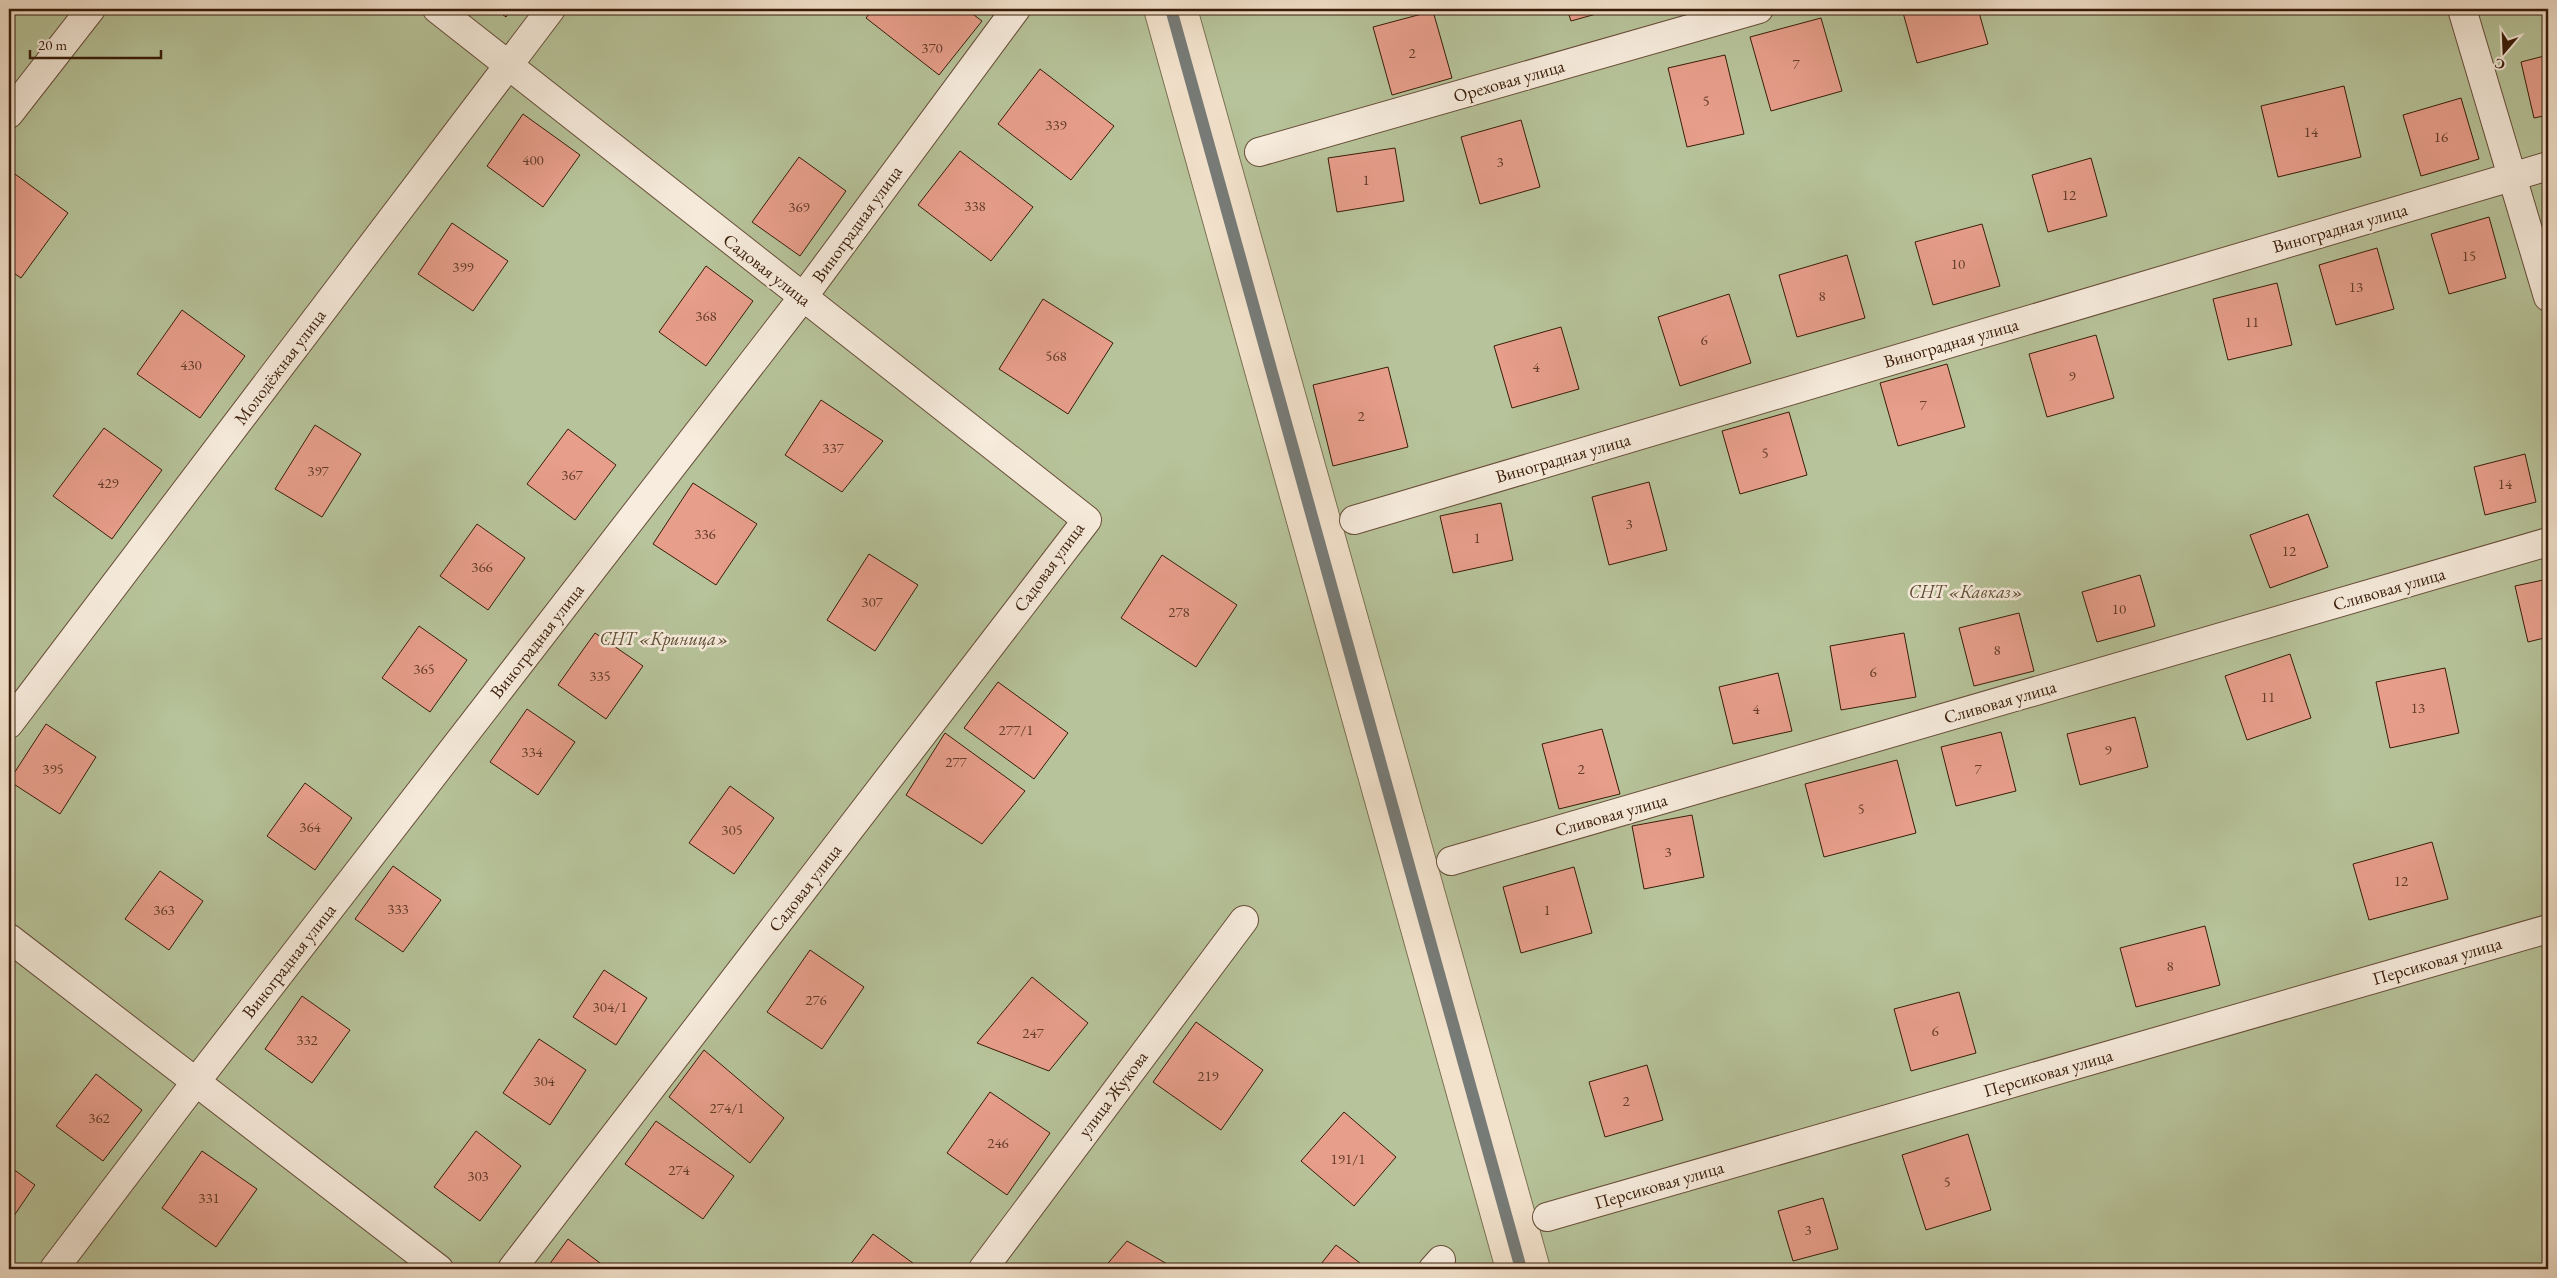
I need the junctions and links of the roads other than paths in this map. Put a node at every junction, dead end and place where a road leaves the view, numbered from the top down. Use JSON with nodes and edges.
{"nodes":[{"id":1,"x":91,"y":9,"type":"edge"},
{"id":2,"x":437,"y":9,"type":"edge"},
{"id":3,"x":551,"y":9,"type":"edge"},
{"id":4,"x":1016,"y":9,"type":"edge"},
{"id":5,"x":1759,"y":9,"type":"edge"},
{"id":6,"x":2462,"y":9,"type":"edge"},
{"id":7,"x":508,"y":66,"type":"junction"},
{"id":8,"x":9,"y":114,"type":"edge"},
{"id":9,"x":1259,"y":152,"type":"dead end"},
{"id":10,"x":2548,"y":166,"type":"edge"},
{"id":11,"x":2513,"y":177,"type":"junction"},
{"id":12,"x":2548,"y":297,"type":"edge"},
{"id":13,"x":803,"y":298,"type":"junction"},
{"id":14,"x":1354,"y":520,"type":"dead end"},
{"id":15,"x":2548,"y":542,"type":"edge"},
{"id":16,"x":9,"y":724,"type":"edge"},
{"id":17,"x":1451,"y":862,"type":"dead end"},
{"id":18,"x":1244,"y":920,"type":"dead end"},
{"id":19,"x":2548,"y":929,"type":"edge"},
{"id":20,"x":9,"y":938,"type":"edge"},
{"id":21,"x":195,"y":1083,"type":"junction"},
{"id":22,"x":1547,"y":1217,"type":"dead end"},
{"id":23,"x":54,"y":1269,"type":"edge"},
{"id":24,"x":440,"y":1269,"type":"edge"},
{"id":25,"x":512,"y":1269,"type":"edge"},
{"id":26,"x":983,"y":1269,"type":"edge"}],
"edges":[{"from":1,"to":8,"type":"street"},
{"from":2,"to":7,"type":"street","name":"Садовая улица"},
{"from":3,"to":7,"type":"street","name":"Молодёжная улица"},
{"from":4,"to":13,"type":"street","name":"Виноградная улица"},
{"from":5,"to":9,"type":"street","name":"Ореховая улица"},
{"from":6,"to":11,"type":"street"},
{"from":7,"to":13,"type":"street","name":"Садовая улица"},
{"from":7,"to":16,"type":"street","name":"Молодёжная улица"},
{"from":10,"to":11,"type":"street","name":"Виноградная улица"},
{"from":11,"to":12,"type":"street"},
{"from":11,"to":14,"type":"street","name":"Виноградная улица"},
{"from":13,"to":21,"type":"street","name":"Виноградная улица"},
{"from":13,"to":25,"type":"street","name":"Садовая улица"},
{"from":15,"to":17,"type":"street","name":"Сливовая улица"},
{"from":18,"to":26,"type":"street","name":"улица Жукова"},
{"from":19,"to":22,"type":"street","name":"Персиковая улица"},
{"from":20,"to":21,"type":"street"},
{"from":21,"to":23,"type":"street","name":"Виноградная улица"},
{"from":21,"to":24,"type":"street"}]}
